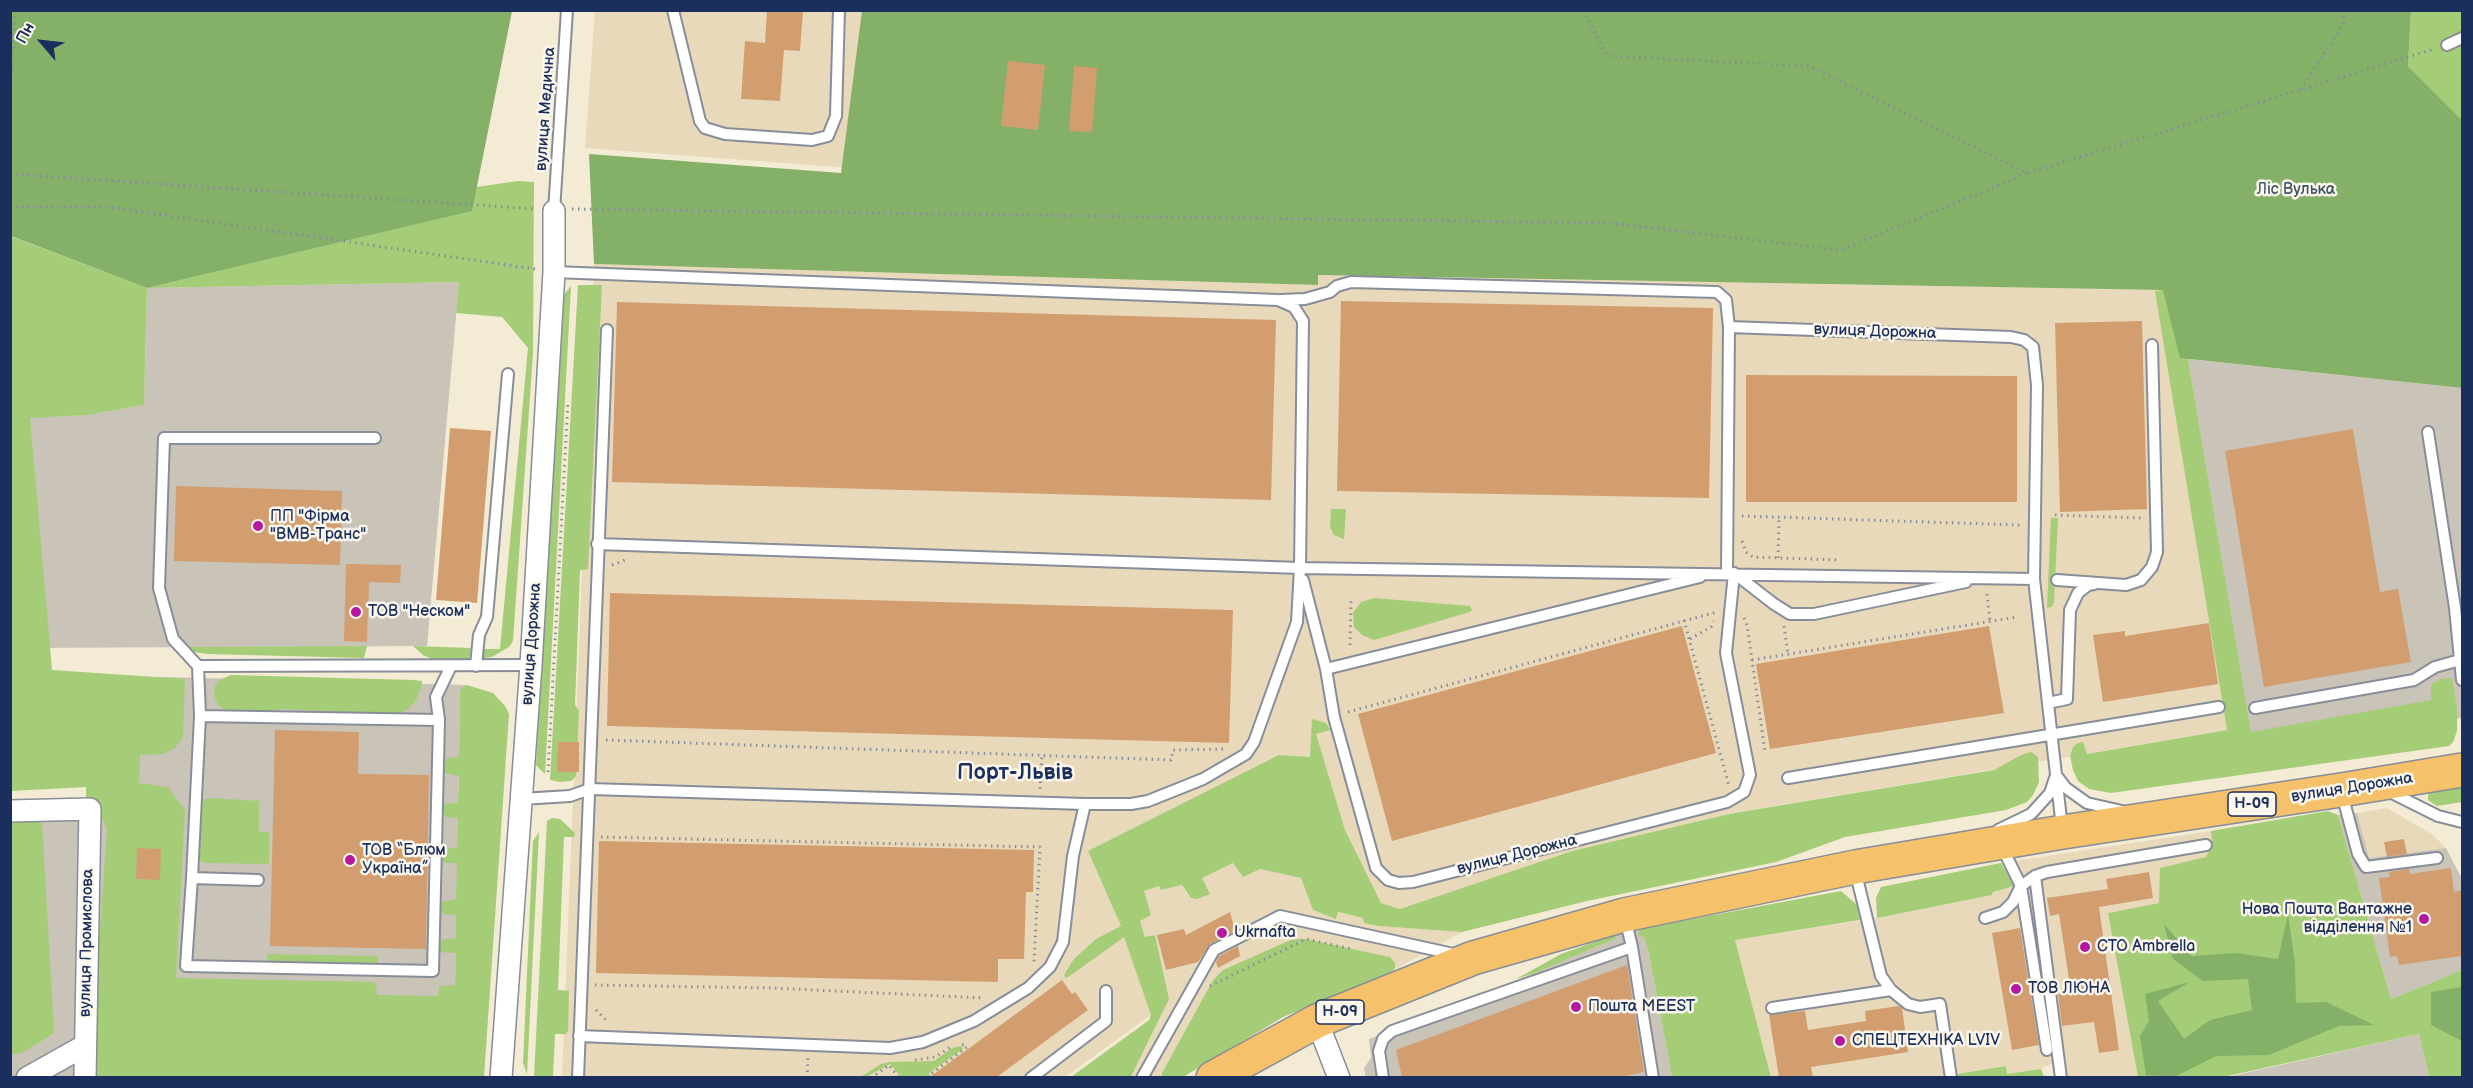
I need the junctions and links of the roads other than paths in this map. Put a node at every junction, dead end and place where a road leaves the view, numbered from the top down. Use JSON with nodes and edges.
{"nodes":[{"id":1,"x":567,"y":10,"type":"edge"},
{"id":2,"x":673,"y":10,"type":"edge"},
{"id":3,"x":839,"y":10,"type":"edge"},
{"id":4,"x":2463,"y":39,"type":"edge"},
{"id":5,"x":2447,"y":45,"type":"road end"},
{"id":6,"x":554,"y":210,"type":"joint"},
{"id":7,"x":554,"y":272,"type":"junction"},
{"id":8,"x":1278,"y":300,"type":"junction"},
{"id":9,"x":1729,"y":327,"type":"junction"},
{"id":10,"x":607,"y":330,"type":"dead end"},
{"id":11,"x":2152,"y":345,"type":"dead end"},
{"id":12,"x":508,"y":374,"type":"dead end"},
{"id":13,"x":2428,"y":432,"type":"dead end"},
{"id":14,"x":375,"y":438,"type":"dead end"},
{"id":15,"x":597,"y":544,"type":"junction"},
{"id":16,"x":1300,"y":568,"type":"junction"},
{"id":17,"x":1714,"y":573,"type":"junction"},
{"id":18,"x":1731,"y":573,"type":"junction"},
{"id":19,"x":1982,"y":578,"type":"junction"},
{"id":20,"x":2034,"y":579,"type":"junction"},
{"id":21,"x":2057,"y":580,"type":"dead end"},
{"id":22,"x":2102,"y":583,"type":"junction"},
{"id":23,"x":2460,"y":660,"type":"junction"},
{"id":24,"x":531,"y":665,"type":"junction"},
{"id":25,"x":198,"y":666,"type":"junction"},
{"id":26,"x":451,"y":666,"type":"junction"},
{"id":27,"x":476,"y":666,"type":"junction"},
{"id":28,"x":1326,"y":669,"type":"junction"},
{"id":29,"x":2463,"y":680,"type":"edge"},
{"id":30,"x":2048,"y":703,"type":"junction"},
{"id":31,"x":2219,"y":707,"type":"dead end"},
{"id":32,"x":2255,"y":708,"type":"dead end"},
{"id":33,"x":200,"y":716,"type":"junction"},
{"id":34,"x":439,"y":720,"type":"junction"},
{"id":35,"x":2052,"y":734,"type":"junction"},
{"id":36,"x":2463,"y":770,"type":"edge"},
{"id":37,"x":2056,"y":775,"type":"junction"},
{"id":38,"x":1788,"y":778,"type":"dead end"},
{"id":39,"x":2374,"y":784,"type":"junction"},
{"id":40,"x":590,"y":789,"type":"junction"},
{"id":41,"x":2341,"y":790,"type":"junction"},
{"id":42,"x":521,"y":799,"type":"junction"},
{"id":43,"x":1085,"y":804,"type":"junction"},
{"id":44,"x":10,"y":811,"type":"edge"},
{"id":45,"x":2162,"y":818,"type":"junction"},
{"id":46,"x":2463,"y":822,"type":"edge"},
{"id":47,"x":2063,"y":832,"type":"junction"},
{"id":48,"x":2000,"y":844,"type":"junction"},
{"id":49,"x":2206,"y":845,"type":"dead end"},
{"id":50,"x":1958,"y":850,"type":"junction"},
{"id":51,"x":2437,"y":858,"type":"dead end"},
{"id":52,"x":1855,"y":867,"type":"junction"},
{"id":53,"x":2035,"y":876,"type":"junction"},
{"id":54,"x":192,"y":878,"type":"junction"},
{"id":55,"x":258,"y":880,"type":"dead end"},
{"id":56,"x":2021,"y":886,"type":"junction"},
{"id":57,"x":1624,"y":915,"type":"junction"},
{"id":58,"x":1985,"y":918,"type":"dead end"},
{"id":59,"x":1632,"y":946,"type":"junction"},
{"id":60,"x":1473,"y":958,"type":"junction"},
{"id":61,"x":1891,"y":990,"type":"junction"},
{"id":62,"x":1106,"y":991,"type":"dead end"},
{"id":63,"x":1772,"y":1008,"type":"dead end"},
{"id":64,"x":1317,"y":1021,"type":"junction"},
{"id":65,"x":579,"y":1036,"type":"junction"},
{"id":66,"x":84,"y":1046,"type":"junction"},
{"id":67,"x":2047,"y":1050,"type":"dead end"},
{"id":68,"x":27,"y":1077,"type":"edge"},
{"id":69,"x":85,"y":1077,"type":"edge"},
{"id":70,"x":501,"y":1077,"type":"edge"},
{"id":71,"x":578,"y":1077,"type":"edge"},
{"id":72,"x":1031,"y":1077,"type":"edge"},
{"id":73,"x":1142,"y":1077,"type":"edge"},
{"id":74,"x":1213,"y":1077,"type":"edge"},
{"id":75,"x":1339,"y":1077,"type":"edge"},
{"id":76,"x":1383,"y":1077,"type":"edge"},
{"id":77,"x":1653,"y":1077,"type":"edge"},
{"id":78,"x":1951,"y":1077,"type":"edge"},
{"id":79,"x":2061,"y":1077,"type":"edge"}],
"edges":[{"from":1,"to":6,"type":"lane","name":"вулиця Медична"},
{"from":2,"to":3,"type":"lane"},
{"from":4,"to":5,"type":"lane"},
{"from":6,"to":7,"type":"street","name":"вулиця Дорожна"},
{"from":7,"to":8,"type":"lane"},
{"from":7,"to":24,"type":"street","name":"вулиця Дорожна"},
{"from":8,"to":9,"type":"lane"},
{"from":8,"to":16,"type":"lane"},
{"from":9,"to":18,"type":"lane","name":"вулиця Дорожна"},
{"from":9,"to":20,"type":"lane","name":"вулиця Дорожна"},
{"from":10,"to":15,"type":"lane"},
{"from":11,"to":22,"type":"lane"},
{"from":12,"to":27,"type":"lane"},
{"from":13,"to":23,"type":"lane"},
{"from":14,"to":25,"type":"lane"},
{"from":15,"to":16,"type":"lane"},
{"from":15,"to":40,"type":"lane"},
{"from":16,"to":17,"type":"lane"},
{"from":16,"to":28,"type":"lane","name":"вулиця Дорожна"},
{"from":16,"to":43,"type":"lane"},
{"from":17,"to":18,"type":"lane"},
{"from":17,"to":28,"type":"lane"},
{"from":18,"to":19,"type":"lane"},
{"from":18,"to":19,"type":"lane"},
{"from":18,"to":28,"type":"lane","name":"вулиця Дорожна"},
{"from":19,"to":20,"type":"lane"},
{"from":20,"to":30,"type":"lane","name":"вулиця Дорожна"},
{"from":21,"to":22,"type":"lane"},
{"from":22,"to":30,"type":"lane"},
{"from":23,"to":29,"type":"lane"},
{"from":23,"to":32,"type":"lane"},
{"from":24,"to":27,"type":"lane"},
{"from":24,"to":42,"type":"street","name":"вулиця Дорожна"},
{"from":25,"to":26,"type":"lane"},
{"from":25,"to":33,"type":"lane"},
{"from":26,"to":27,"type":"lane"},
{"from":26,"to":34,"type":"lane"},
{"from":30,"to":35,"type":"lane","name":"вулиця Дорожна"},
{"from":31,"to":35,"type":"lane"},
{"from":33,"to":34,"type":"lane"},
{"from":33,"to":54,"type":"lane"},
{"from":34,"to":54,"type":"lane"},
{"from":35,"to":37,"type":"lane","name":"вулиця Дорожна"},
{"from":35,"to":38,"type":"lane"},
{"from":36,"to":39,"type":"main road","name":"вулиця Дорожна","number":"Н-09"},
{"from":37,"to":45,"type":"lane"},
{"from":37,"to":47,"type":"lane","name":"вулиця Дорожна"},
{"from":37,"to":50,"type":"lane"},
{"from":39,"to":41,"type":"main road","name":"вулиця Дорожна","number":"Н-09"},
{"from":39,"to":46,"type":"lane"},
{"from":40,"to":42,"type":"lane"},
{"from":40,"to":43,"type":"lane"},
{"from":40,"to":65,"type":"lane"},
{"from":41,"to":45,"type":"main road","name":"вулиця Дорожна","number":"Н-09"},
{"from":41,"to":51,"type":"lane"},
{"from":42,"to":70,"type":"street","name":"вулиця Дорожна"},
{"from":43,"to":65,"type":"lane"},
{"from":44,"to":66,"type":"street","name":"вулиця Промислова"},
{"from":45,"to":47,"type":"main road","name":"вулиця Дорожна","number":"Н-09"},
{"from":47,"to":48,"type":"main road","name":"вулиця Дорожна","number":"Н-09"},
{"from":48,"to":50,"type":"main road","name":"вулиця Дорожна","number":"Н-09"},
{"from":48,"to":56,"type":"lane"},
{"from":49,"to":53,"type":"lane"},
{"from":50,"to":52,"type":"main road","name":"вулиця Дорожна","number":"Н-09"},
{"from":52,"to":57,"type":"main road","name":"вулиця Дорожна","number":"Н-09"},
{"from":52,"to":61,"type":"lane"},
{"from":53,"to":56,"type":"lane"},
{"from":53,"to":79,"type":"lane"},
{"from":54,"to":55,"type":"lane"},
{"from":56,"to":58,"type":"lane"},
{"from":56,"to":67,"type":"lane"},
{"from":57,"to":59,"type":"lane"},
{"from":57,"to":60,"type":"main road","name":"вулиця Дорожна","number":"Н-09"},
{"from":59,"to":76,"type":"lane"},
{"from":59,"to":77,"type":"lane"},
{"from":60,"to":64,"type":"main road","name":"вулиця Дорожна","number":"Н-09"},
{"from":60,"to":73,"type":"lane"},
{"from":61,"to":63,"type":"lane"},
{"from":61,"to":78,"type":"lane"},
{"from":62,"to":72,"type":"lane"},
{"from":64,"to":74,"type":"main road","name":"вулиця Дорожна","number":"Н-09"},
{"from":64,"to":75,"type":"street"},
{"from":65,"to":71,"type":"lane"},
{"from":66,"to":68,"type":"street"},
{"from":66,"to":69,"type":"street","name":"вулиця Промислова"}]}
